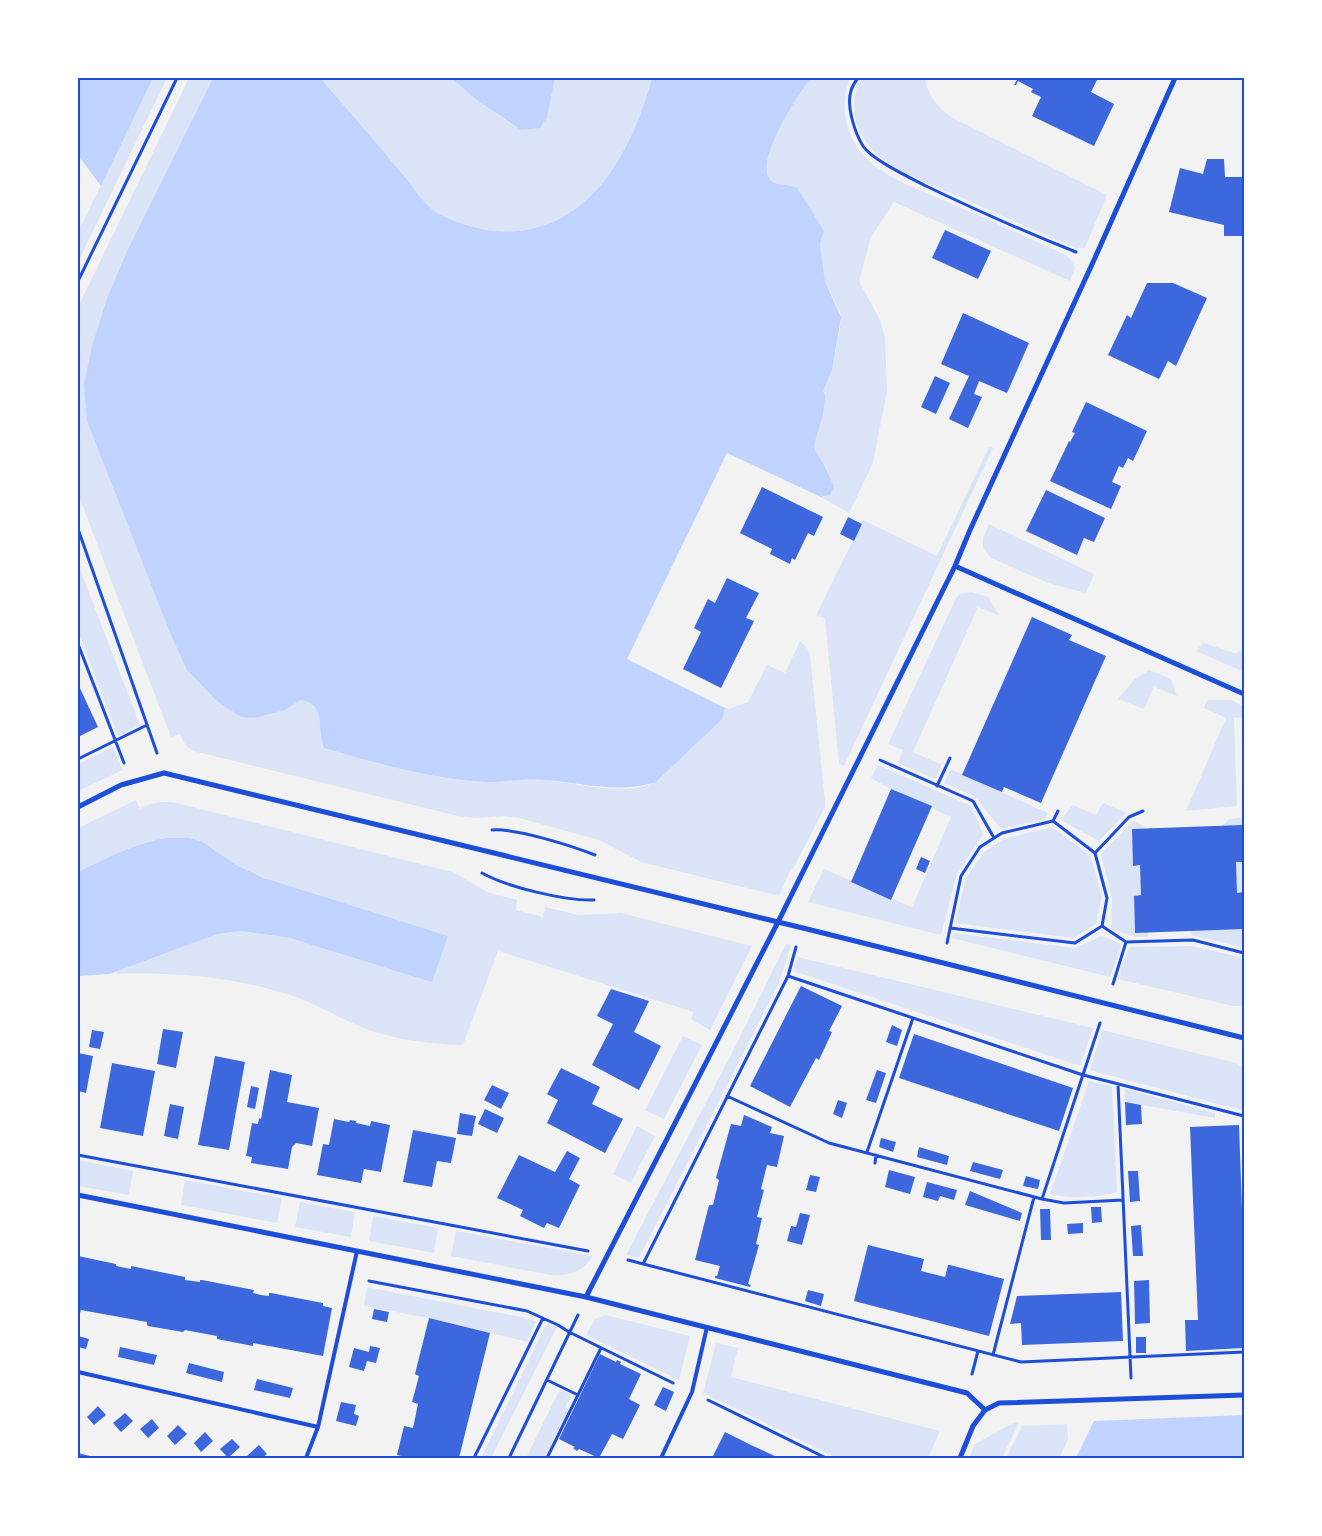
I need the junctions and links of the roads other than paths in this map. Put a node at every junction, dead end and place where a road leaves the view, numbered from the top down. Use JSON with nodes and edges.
{"nodes":[{"id":1,"x":1175,"y":78,"type":"edge"},
{"id":2,"x":955,"y":566,"type":"junction"},
{"id":3,"x":1244,"y":694,"type":"edge"},
{"id":4,"x":78,"y":807,"type":"edge"},
{"id":5,"x":778,"y":922,"type":"junction"},
{"id":6,"x":1244,"y":1038,"type":"edge"},
{"id":7,"x":78,"y":1195,"type":"edge"},
{"id":8,"x":357,"y":1251,"type":"junction"},
{"id":9,"x":586,"y":1297,"type":"junction"},
{"id":10,"x":707,"y":1328,"type":"junction"},
{"id":11,"x":78,"y":1372,"type":"edge"},
{"id":12,"x":1244,"y":1395,"type":"edge"},
{"id":13,"x":985,"y":1410,"type":"junction"},
{"id":14,"x":318,"y":1427,"type":"junction"},
{"id":15,"x":306,"y":1458,"type":"edge"},
{"id":16,"x":661,"y":1458,"type":"edge"},
{"id":17,"x":960,"y":1458,"type":"edge"}],
"edges":[{"from":1,"to":2,"type":"street"},
{"from":2,"to":3,"type":"street"},
{"from":2,"to":5,"type":"street"},
{"from":4,"to":5,"type":"street"},
{"from":5,"to":6,"type":"street"},
{"from":5,"to":9,"type":"street"},
{"from":7,"to":8,"type":"street"},
{"from":8,"to":9,"type":"street"},
{"from":8,"to":14,"type":"lane"},
{"from":9,"to":10,"type":"street"},
{"from":10,"to":13,"type":"street"},
{"from":10,"to":16,"type":"lane"},
{"from":11,"to":14,"type":"lane"},
{"from":12,"to":13,"type":"street"},
{"from":13,"to":17,"type":"street"},
{"from":14,"to":15,"type":"lane"}]}
